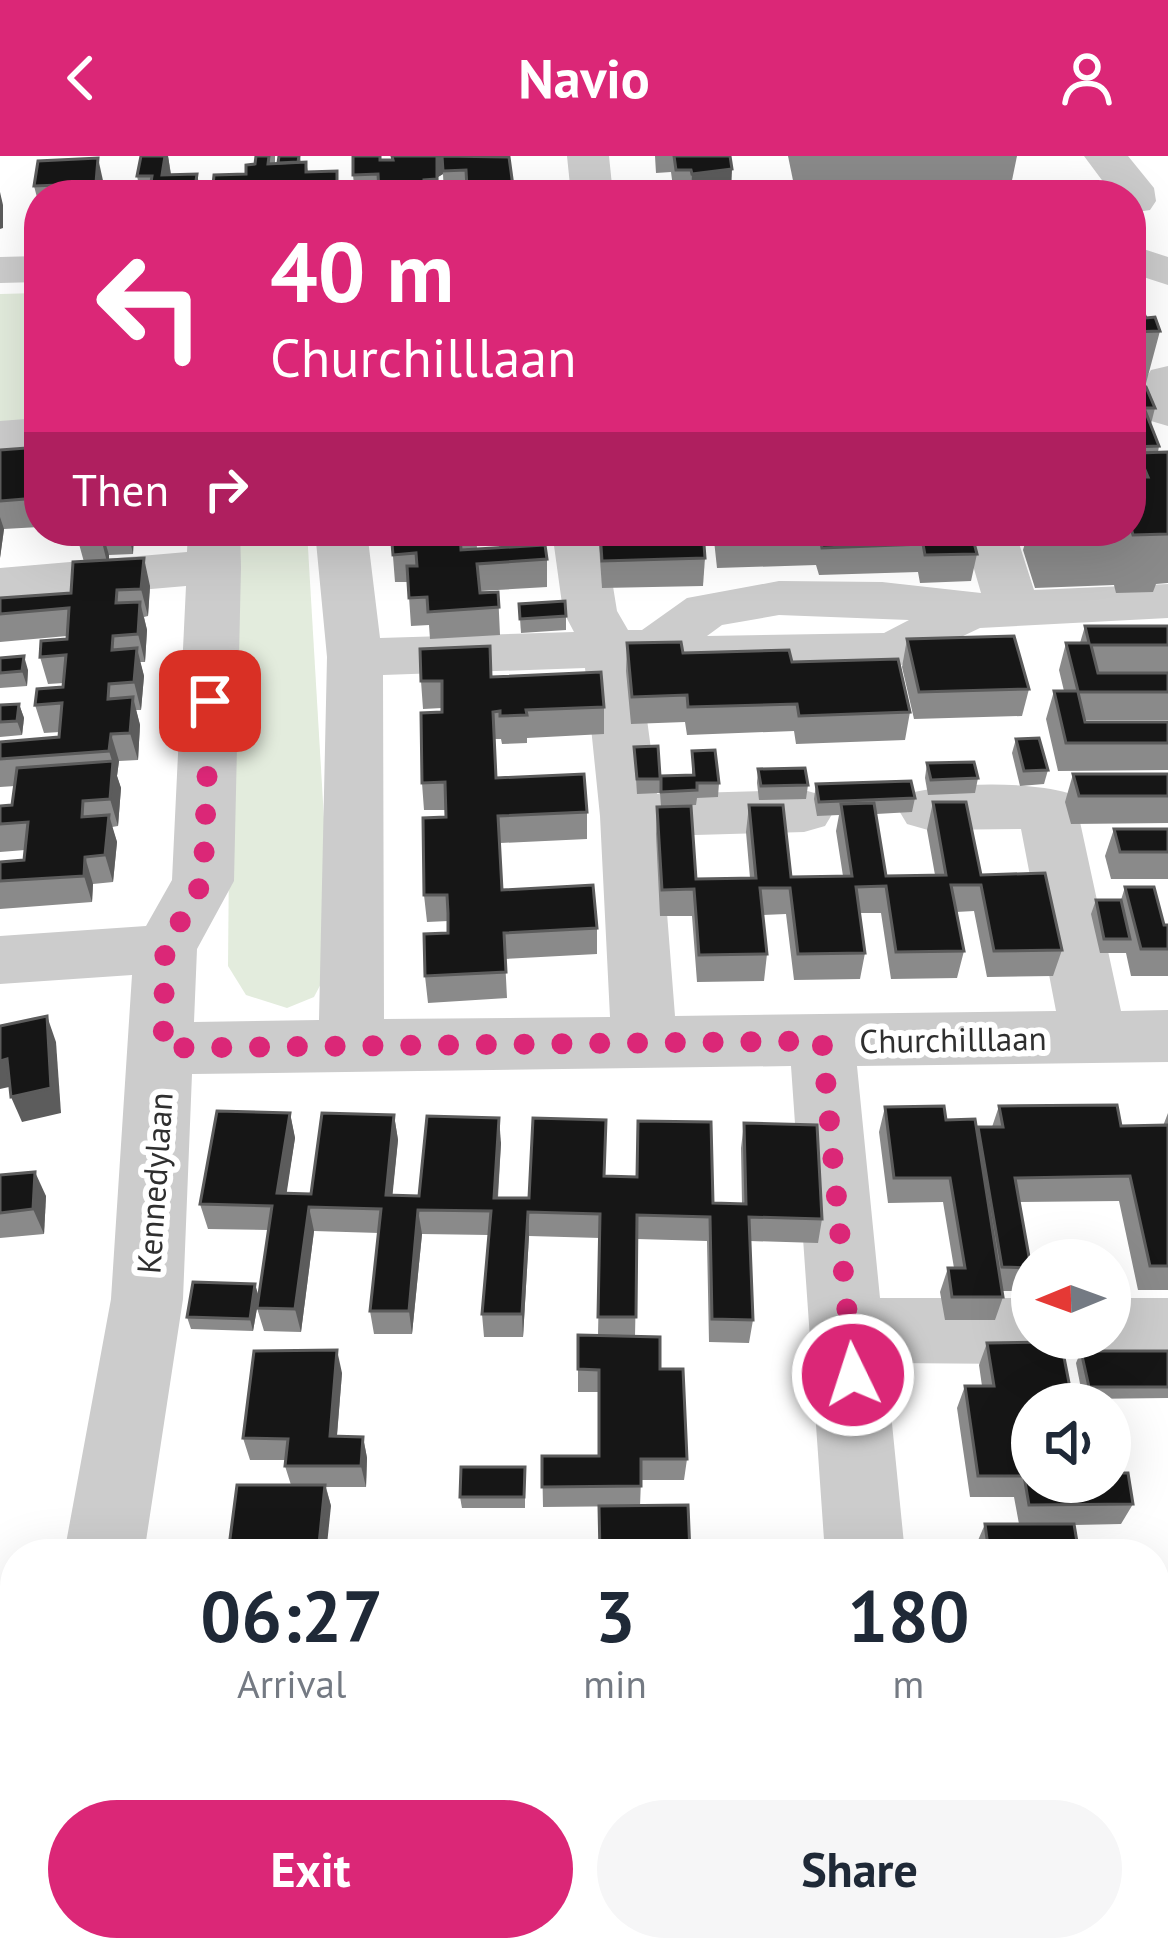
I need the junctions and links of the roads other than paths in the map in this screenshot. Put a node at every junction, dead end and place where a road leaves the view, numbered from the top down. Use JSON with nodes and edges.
{"nodes":[{"id":1,"x":1105,"y":156,"type":"edge"},
{"id":2,"x":1126,"y":180,"type":"edge"},
{"id":3,"x":1168,"y":380,"type":"edge"},
{"id":4,"x":1168,"y":411,"type":"edge"},
{"id":5,"x":343,"y":546,"type":"edge"},
{"id":6,"x":580,"y":546,"type":"edge"},
{"id":7,"x":989,"y":546,"type":"edge"},
{"id":8,"x":215,"y":549,"type":"edge"},
{"id":9,"x":0,"y":585,"type":"edge"},
{"id":10,"x":1168,"y":601,"type":"edge"},
{"id":11,"x":991,"y":608,"type":"junction"},
{"id":12,"x":632,"y":648,"type":"junction"},
{"id":13,"x":355,"y":657,"type":"junction"},
{"id":14,"x":928,"y":808,"type":"edge"},
{"id":15,"x":804,"y":811,"type":"dead end"},
{"id":16,"x":630,"y":816,"type":"junction"},
{"id":17,"x":165,"y":949,"type":"junction"},
{"id":18,"x":0,"y":960,"type":"edge"},
{"id":19,"x":1168,"y":1036,"type":"edge"},
{"id":20,"x":1094,"y":1037,"type":"junction"},
{"id":21,"x":822,"y":1041,"type":"junction"},
{"id":22,"x":644,"y":1042,"type":"junction"},
{"id":23,"x":351,"y":1046,"type":"junction"},
{"id":24,"x":163,"y":1048,"type":"junction"},
{"id":25,"x":850,"y":1330,"type":"junction"},
{"id":26,"x":1011,"y":1330,"type":"edge"},
{"id":27,"x":1131,"y":1331,"type":"edge"},
{"id":28,"x":1168,"y":1331,"type":"edge"},
{"id":29,"x":107,"y":1539,"type":"edge"},
{"id":30,"x":864,"y":1539,"type":"edge"}],
"edges":[{"from":1,"to":2,"type":"street"},
{"from":3,"to":4,"type":"street"},
{"from":5,"to":13,"type":"street"},
{"from":6,"to":12,"type":"street"},
{"from":7,"to":11,"type":"street"},
{"from":8,"to":9,"type":"street"},
{"from":8,"to":17,"type":"street","name":"Kennedylaan"},
{"from":10,"to":11,"type":"street"},
{"from":11,"to":12,"type":"street"},
{"from":12,"to":13,"type":"street"},
{"from":12,"to":16,"type":"street"},
{"from":13,"to":23,"type":"street"},
{"from":14,"to":20,"type":"street"},
{"from":15,"to":16,"type":"street"},
{"from":16,"to":22,"type":"street"},
{"from":17,"to":18,"type":"street"},
{"from":17,"to":24,"type":"street","name":"Kennedylaan"},
{"from":19,"to":20,"type":"street","name":"Churchilllaan"},
{"from":20,"to":21,"type":"street","name":"Churchilllaan"},
{"from":21,"to":22,"type":"street","name":"Churchilllaan"},
{"from":21,"to":25,"type":"street"},
{"from":22,"to":23,"type":"street","name":"Churchilllaan"},
{"from":23,"to":24,"type":"street","name":"Churchilllaan"},
{"from":24,"to":29,"type":"street","name":"Kennedylaan"},
{"from":25,"to":26,"type":"street"},
{"from":25,"to":30,"type":"street"},
{"from":27,"to":28,"type":"street"}]}
